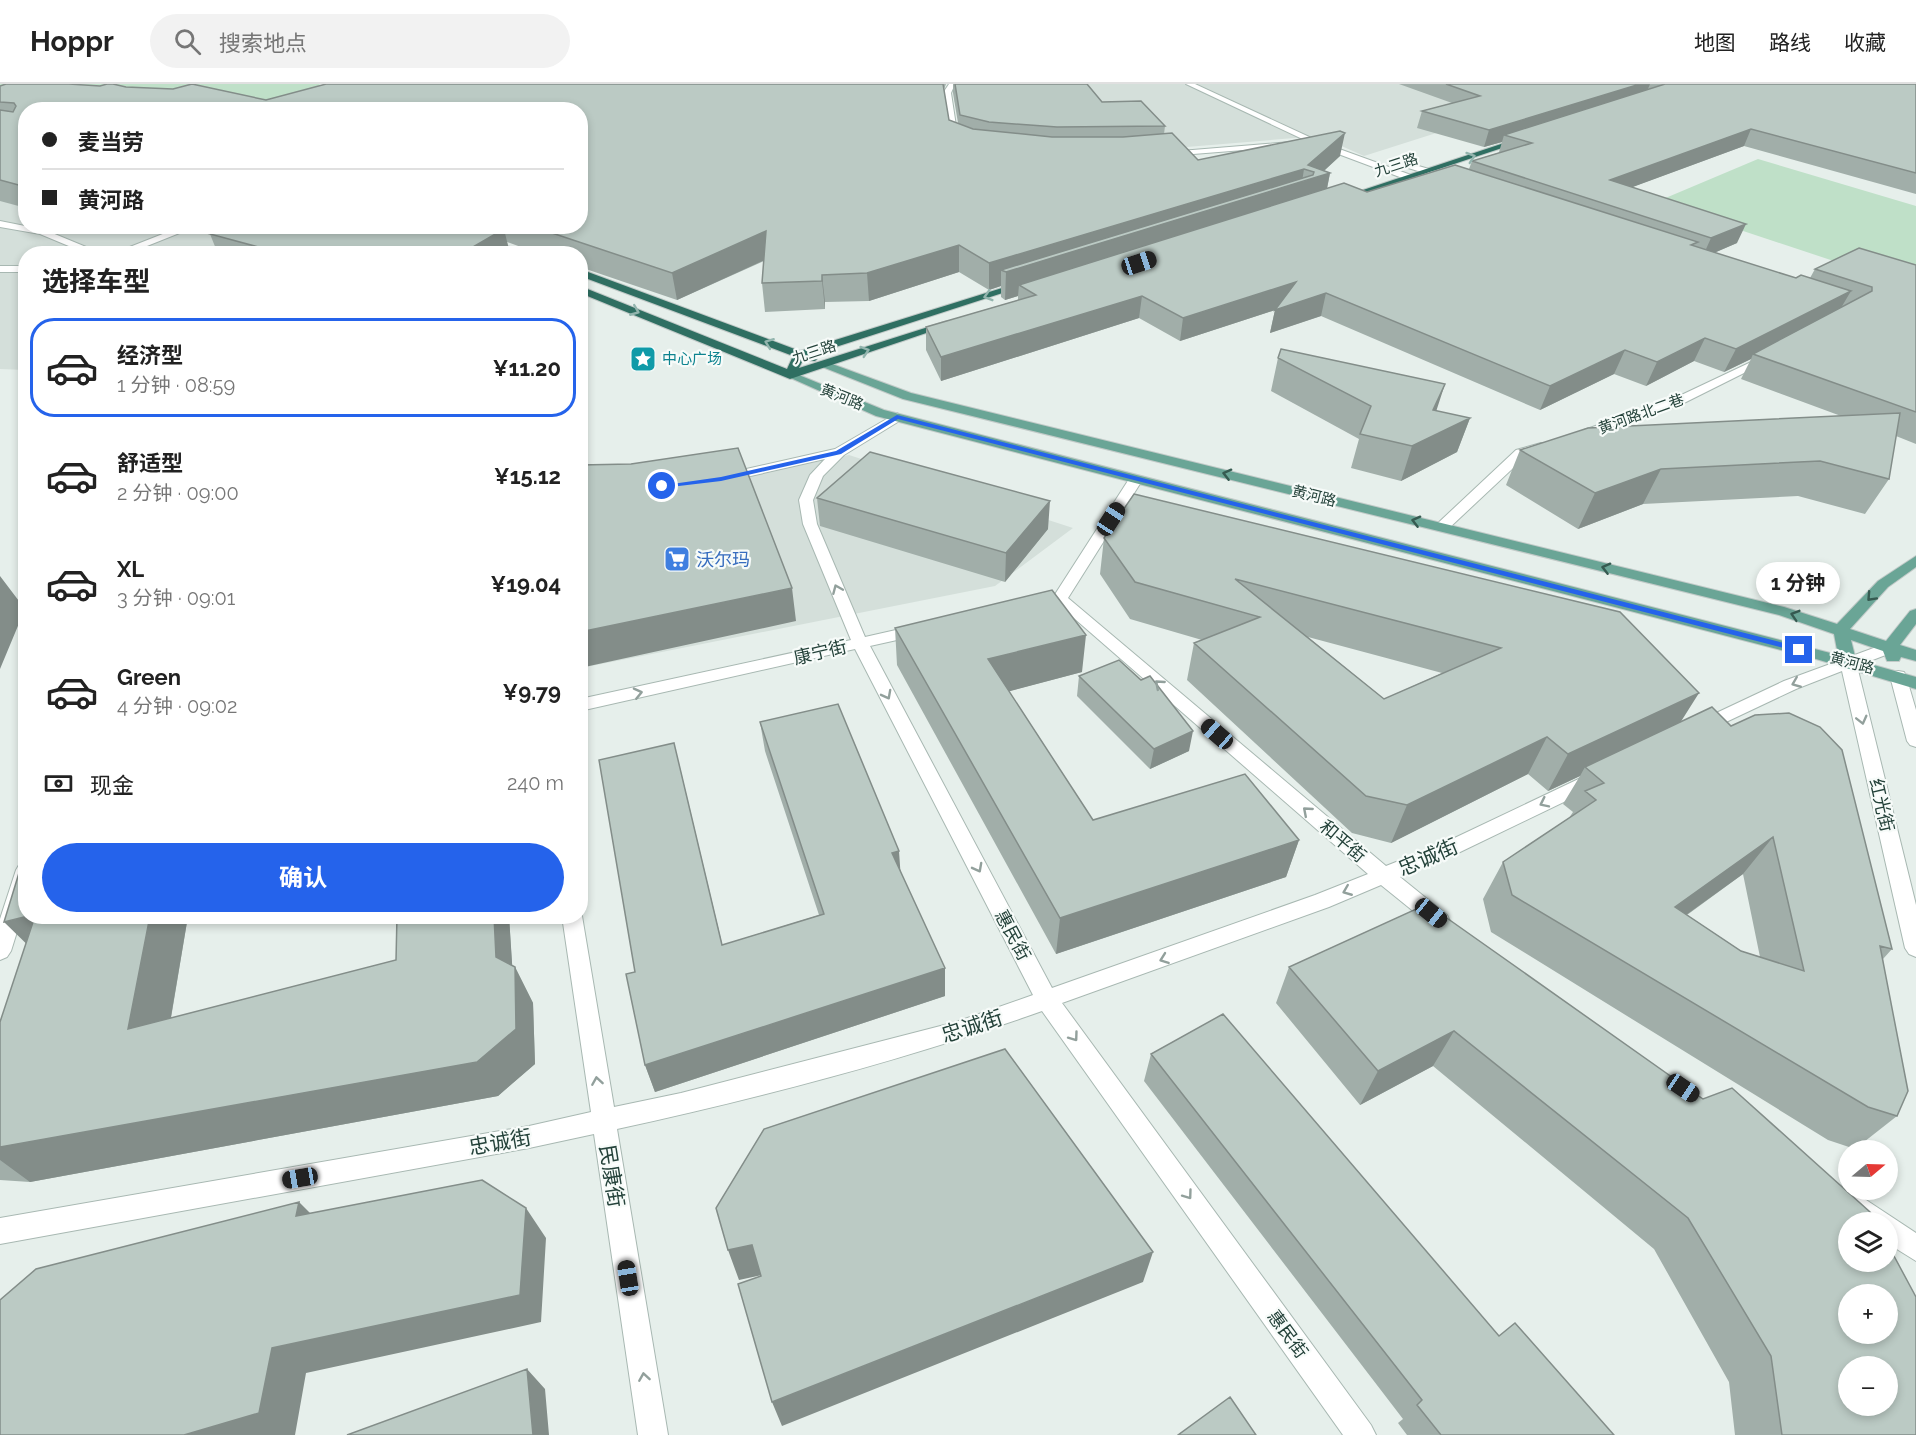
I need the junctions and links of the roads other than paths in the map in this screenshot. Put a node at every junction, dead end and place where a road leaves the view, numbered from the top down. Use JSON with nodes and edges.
{"nodes":[{"id":1,"x":952,"y":84,"type":"edge"},
{"id":2,"x":1189,"y":84,"type":"edge"},
{"id":3,"x":1521,"y":129,"type":"edge"},
{"id":4,"x":1498,"y":136,"type":"edge"},
{"id":5,"x":1529,"y":138,"type":"edge"},
{"id":6,"x":1314,"y":141,"type":"junction"},
{"id":7,"x":964,"y":144,"type":"edge"},
{"id":8,"x":1163,"y":154,"type":"edge"},
{"id":9,"x":1431,"y":158,"type":"dead end"},
{"id":10,"x":1408,"y":165,"type":"junction"},
{"id":11,"x":1389,"y":171,"type":"junction"},
{"id":12,"x":1427,"y":171,"type":"junction"},
{"id":13,"x":1378,"y":174,"type":"dead end"},
{"id":14,"x":1408,"y":177,"type":"junction"},
{"id":15,"x":1461,"y":182,"type":"edge"},
{"id":16,"x":1329,"y":202,"type":"edge"},
{"id":17,"x":0,"y":224,"type":"edge"},
{"id":18,"x":18,"y":227,"type":"edge"},
{"id":19,"x":47,"y":234,"type":"edge"},
{"id":20,"x":171,"y":234,"type":"edge"},
{"id":21,"x":465,"y":234,"type":"edge"},
{"id":22,"x":78,"y":246,"type":"edge"},
{"id":23,"x":139,"y":246,"type":"edge"},
{"id":24,"x":500,"y":246,"type":"edge"},
{"id":25,"x":0,"y":269,"type":"edge"},
{"id":26,"x":18,"y":269,"type":"edge"},
{"id":27,"x":588,"y":275,"type":"edge"},
{"id":28,"x":1029,"y":283,"type":"edge"},
{"id":29,"x":588,"y":292,"type":"edge"},
{"id":30,"x":959,"y":321,"type":"edge"},
{"id":31,"x":1781,"y":350,"type":"edge"},
{"id":32,"x":799,"y":355,"type":"junction"},
{"id":33,"x":824,"y":364,"type":"junction"},
{"id":34,"x":790,"y":375,"type":"junction"},
{"id":35,"x":897,"y":417,"type":"junction"},
{"id":36,"x":1577,"y":436,"type":"edge"},
{"id":37,"x":1555,"y":443,"type":"edge"},
{"id":38,"x":839,"y":452,"type":"junction"},
{"id":39,"x":1136,"y":478,"type":"junction"},
{"id":40,"x":710,"y":480,"type":"edge"},
{"id":41,"x":1442,"y":527,"type":"junction"},
{"id":42,"x":1916,"y":560,"type":"edge"},
{"id":43,"x":1916,"y":614,"type":"edge"},
{"id":44,"x":938,"y":626,"type":"edge"},
{"id":45,"x":1840,"y":629,"type":"junction"},
{"id":46,"x":860,"y":643,"type":"junction"},
{"id":47,"x":1890,"y":647,"type":"junction"},
{"id":48,"x":1916,"y":656,"type":"edge"},
{"id":49,"x":1848,"y":663,"type":"junction"},
{"id":50,"x":1898,"y":676,"type":"junction"},
{"id":51,"x":1916,"y":682,"type":"edge"},
{"id":52,"x":588,"y":703,"type":"edge"},
{"id":53,"x":1684,"y":736,"type":"edge"},
{"id":54,"x":1916,"y":741,"type":"edge"},
{"id":55,"x":1610,"y":772,"type":"edge"},
{"id":56,"x":1384,"y":876,"type":"junction"},
{"id":57,"x":18,"y":895,"type":"edge"},
{"id":58,"x":573,"y":924,"type":"edge"},
{"id":59,"x":1456,"y":932,"type":"edge"},
{"id":60,"x":1916,"y":948,"type":"edge"},
{"id":61,"x":0,"y":951,"type":"edge"},
{"id":62,"x":1047,"y":1000,"type":"junction"},
{"id":63,"x":604,"y":1121,"type":"junction"},
{"id":64,"x":1846,"y":1200,"type":"edge"},
{"id":65,"x":1864,"y":1212,"type":"edge"},
{"id":66,"x":0,"y":1232,"type":"edge"},
{"id":67,"x":1898,"y":1236,"type":"edge"},
{"id":68,"x":1916,"y":1248,"type":"edge"},
{"id":69,"x":653,"y":1435,"type":"edge"},
{"id":70,"x":1361,"y":1435,"type":"edge"}],
"edges":[{"from":1,"to":7,"type":"street"},
{"from":2,"to":6,"type":"street"},
{"from":3,"to":4,"type":"highway"},
{"from":12,"to":5,"type":"highway","name":"九三路","one_way":true},
{"from":6,"to":8,"type":"street"},
{"from":6,"to":11,"type":"street"},
{"from":9,"to":10,"type":"highway","name":"九三路"},
{"from":10,"to":11,"type":"highway","name":"九三路"},
{"from":10,"to":12,"type":"street"},
{"from":11,"to":13,"type":"highway","name":"九三路"},
{"from":11,"to":14,"type":"street"},
{"from":12,"to":14,"type":"highway","name":"九三路"},
{"from":12,"to":15,"type":"street"},
{"from":14,"to":16,"type":"highway","name":"九三路"},
{"from":17,"to":18,"type":"street"},
{"from":19,"to":22,"type":"street"},
{"from":20,"to":23,"type":"street"},
{"from":21,"to":24,"type":"highway"},
{"from":25,"to":26,"type":"street"},
{"from":32,"to":27,"type":"highway","name":"黄河路","one_way":true},
{"from":28,"to":32,"type":"highway","name":"九三路","one_way":true},
{"from":29,"to":34,"type":"highway","name":"黄河路","one_way":true},
{"from":33,"to":30,"type":"highway","name":"九三路","one_way":true},
{"from":31,"to":36,"type":"street","name":"黄河路北二巷"},
{"from":32,"to":33,"type":"highway","name":"黄河路"},
{"from":32,"to":34,"type":"highway","name":"九三路"},
{"from":33,"to":34,"type":"highway","name":"九三路"},
{"from":41,"to":33,"type":"main road","name":"黄河路","one_way":true},
{"from":34,"to":35,"type":"main road","name":"黄河路"},
{"from":35,"to":38,"type":"street","name":"惠民街"},
{"from":35,"to":39,"type":"main road","name":"黄河路"},
{"from":37,"to":41,"type":"street"},
{"from":38,"to":40,"type":"street"},
{"from":46,"to":38,"type":"street","name":"惠民街","one_way":true},
{"from":39,"to":49,"type":"main road","name":"黄河路"},
{"from":56,"to":39,"type":"street","name":"和平街","one_way":true},
{"from":45,"to":41,"type":"main road","name":"黄河路","one_way":true},
{"from":42,"to":45,"type":"main road","one_way":true},
{"from":43,"to":47,"type":"main road"},
{"from":44,"to":46,"type":"street","name":"康宁街"},
{"from":45,"to":47,"type":"main road","name":"黄河路"},
{"from":45,"to":49,"type":"main road"},
{"from":52,"to":46,"type":"street","name":"康宁街","one_way":true},
{"from":46,"to":62,"type":"street","name":"惠民街","one_way":true},
{"from":47,"to":48,"type":"main road","name":"黄河路"},
{"from":47,"to":49,"type":"street"},
{"from":47,"to":50,"type":"main road"},
{"from":49,"to":50,"type":"main road","name":"黄河路"},
{"from":49,"to":53,"type":"street","one_way":true},
{"from":49,"to":60,"type":"street","name":"红光街","one_way":true},
{"from":50,"to":51,"type":"main road","name":"黄河路"},
{"from":50,"to":54,"type":"street"},
{"from":55,"to":56,"type":"street","name":"忠诚街","one_way":true},
{"from":56,"to":59,"type":"street","name":"和平街"},
{"from":56,"to":62,"type":"street","name":"忠诚街","one_way":true},
{"from":57,"to":61,"type":"street"},
{"from":63,"to":58,"type":"street","name":"民康街","one_way":true},
{"from":62,"to":63,"type":"street","name":"忠诚街"},
{"from":62,"to":70,"type":"street","name":"惠民街","one_way":true},
{"from":63,"to":66,"type":"street","name":"忠诚街"},
{"from":69,"to":63,"type":"street","name":"民康街","one_way":true},
{"from":64,"to":65,"type":"street"},
{"from":67,"to":68,"type":"street"}]}
